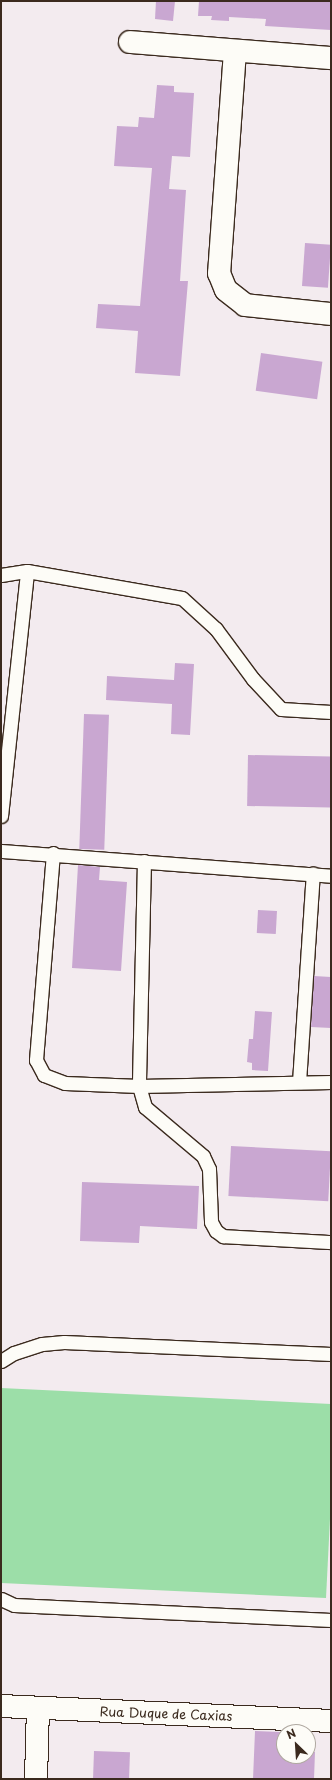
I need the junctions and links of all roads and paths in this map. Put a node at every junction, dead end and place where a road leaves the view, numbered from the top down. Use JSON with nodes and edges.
{"nodes":[{"id":1,"x":130,"y":42,"type":"dead end"},
{"id":2,"x":235,"y":51,"type":"junction"},
{"id":3,"x":331,"y":58,"type":"edge"},
{"id":4,"x":331,"y":314,"type":"edge"},
{"id":5,"x":27,"y":571,"type":"junction"},
{"id":6,"x":1,"y":575,"type":"edge"},
{"id":7,"x":331,"y":712,"type":"edge"},
{"id":8,"x":1,"y":816,"type":"edge"},
{"id":9,"x":1,"y":851,"type":"edge"},
{"id":10,"x":53,"y":853,"type":"junction"},
{"id":11,"x":144,"y":861,"type":"junction"},
{"id":12,"x":313,"y":874,"type":"junction"},
{"id":13,"x":331,"y":876,"type":"edge"},
{"id":14,"x":299,"y":1082,"type":"junction"},
{"id":15,"x":331,"y":1082,"type":"edge"},
{"id":16,"x":139,"y":1086,"type":"junction"},
{"id":17,"x":331,"y":1242,"type":"edge"},
{"id":18,"x":331,"y":1354,"type":"edge"},
{"id":19,"x":1,"y":1361,"type":"edge"},
{"id":20,"x":1,"y":1599,"type":"edge"},
{"id":21,"x":331,"y":1620,"type":"edge"},
{"id":22,"x":1,"y":1706,"type":"edge"},
{"id":23,"x":38,"y":1708,"type":"junction"},
{"id":24,"x":331,"y":1721,"type":"edge"},
{"id":25,"x":36,"y":1779,"type":"edge"}],
"edges":[{"from":1,"to":2,"type":"street"},
{"from":2,"to":3,"type":"street"},
{"from":2,"to":4,"type":"street"},
{"from":5,"to":6,"type":"lane"},
{"from":5,"to":7,"type":"lane"},
{"from":5,"to":8,"type":"lane"},
{"from":9,"to":10,"type":"lane"},
{"from":10,"to":11,"type":"lane"},
{"from":10,"to":16,"type":"lane"},
{"from":11,"to":12,"type":"lane"},
{"from":11,"to":16,"type":"lane"},
{"from":12,"to":13,"type":"lane"},
{"from":12,"to":14,"type":"lane"},
{"from":14,"to":15,"type":"lane"},
{"from":14,"to":16,"type":"lane"},
{"from":16,"to":17,"type":"lane"},
{"from":18,"to":19,"type":"lane"},
{"from":20,"to":21,"type":"lane"},
{"from":22,"to":23,"type":"street","name":"Rua Duque de Caxias"},
{"from":23,"to":24,"type":"street","name":"Rua Duque de Caxias"},
{"from":23,"to":25,"type":"street"}]}
